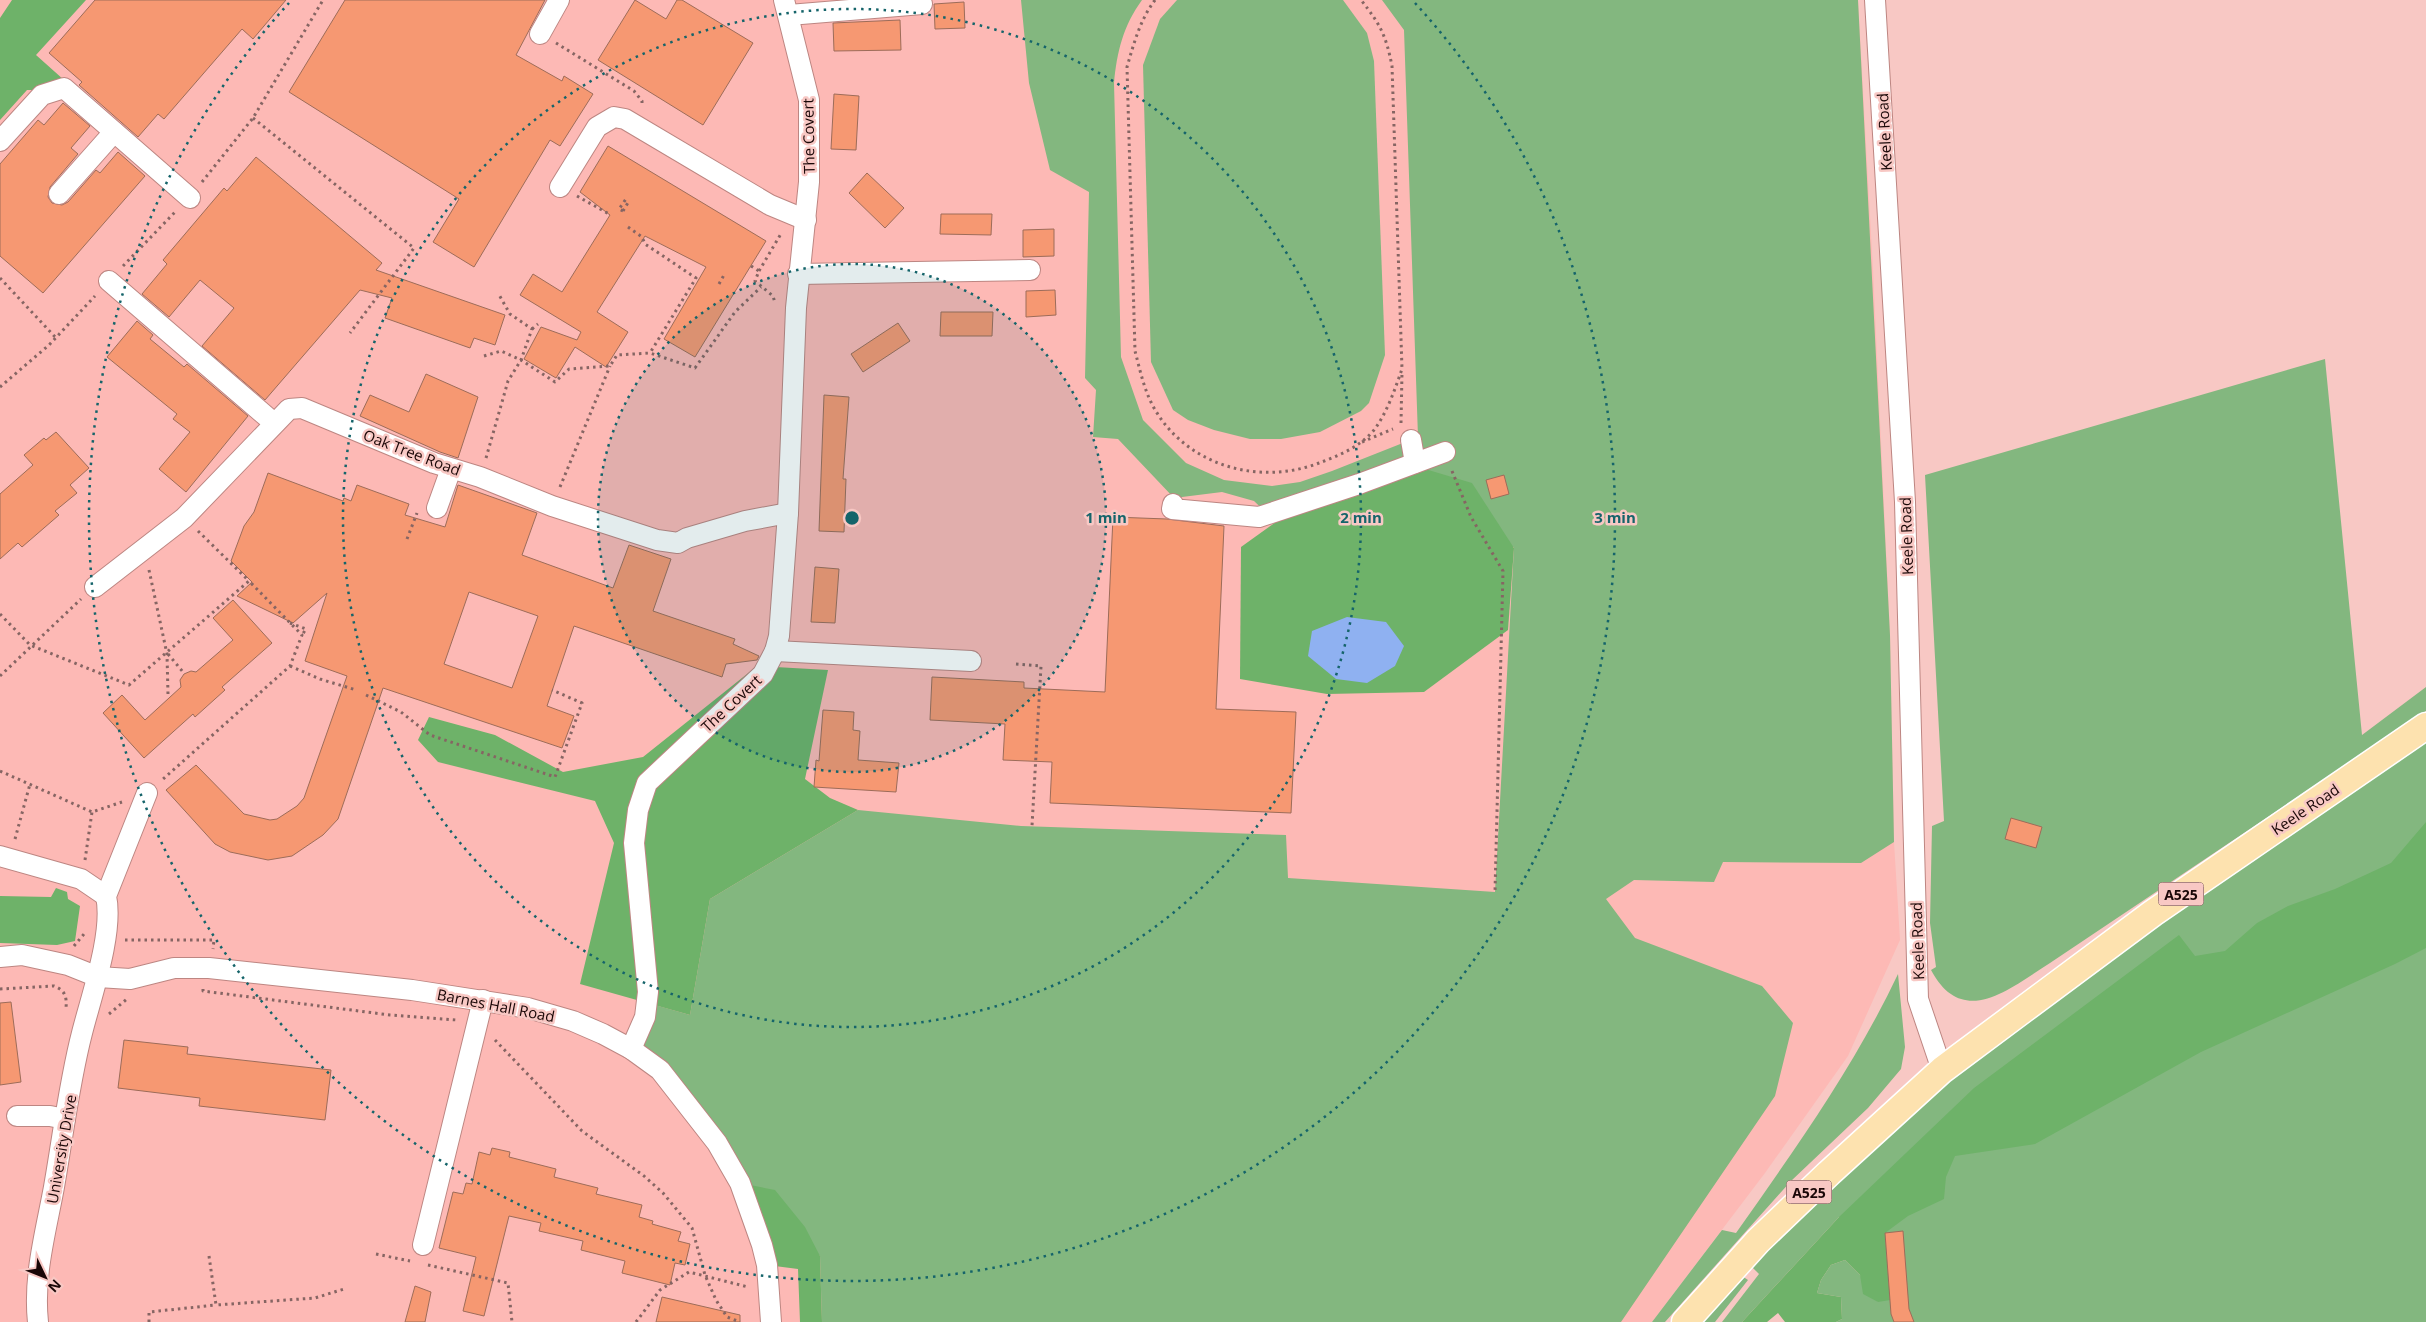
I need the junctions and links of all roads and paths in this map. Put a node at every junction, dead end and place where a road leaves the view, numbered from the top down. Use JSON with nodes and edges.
{"nodes":[{"id":1,"x":560,"y":0,"type":"edge"},
{"id":2,"x":1155,"y":0,"type":"edge"},
{"id":3,"x":1361,"y":0,"type":"edge"},
{"id":4,"x":1875,"y":0,"type":"edge"},
{"id":5,"x":922,"y":4,"type":"dead end"},
{"id":6,"x":786,"y":8,"type":"edge"},
{"id":7,"x":540,"y":34,"type":"joint"},
{"id":8,"x":253,"y":118,"type":"dead end"},
{"id":9,"x":641,"y":128,"type":"junction"},
{"id":10,"x":114,"y":132,"type":"junction"},
{"id":11,"x":0,"y":141,"type":"edge"},
{"id":12,"x":560,"y":187,"type":"joint"},
{"id":13,"x":59,"y":194,"type":"dead end"},
{"id":14,"x":190,"y":198,"type":"dead end"},
{"id":15,"x":609,"y":214,"type":"dead end"},
{"id":16,"x":806,"y":220,"type":"junction"},
{"id":17,"x":628,"y":227,"type":"dead end"},
{"id":18,"x":782,"y":232,"type":"dead end"},
{"id":19,"x":751,"y":266,"type":"dead end"},
{"id":20,"x":1030,"y":270,"type":"dead end"},
{"id":21,"x":759,"y":271,"type":"junction"},
{"id":22,"x":798,"y":274,"type":"junction"},
{"id":23,"x":724,"y":275,"type":"dead end"},
{"id":24,"x":0,"y":278,"type":"edge"},
{"id":25,"x":109,"y":281,"type":"dead end"},
{"id":26,"x":719,"y":284,"type":"dead end"},
{"id":27,"x":761,"y":287,"type":"junction"},
{"id":28,"x":498,"y":294,"type":"dead end"},
{"id":29,"x":775,"y":304,"type":"dead end"},
{"id":30,"x":538,"y":324,"type":"dead end"},
{"id":31,"x":532,"y":328,"type":"junction"},
{"id":32,"x":350,"y":333,"type":"dead end"},
{"id":33,"x":56,"y":338,"type":"dead end"},
{"id":34,"x":650,"y":353,"type":"junction"},
{"id":35,"x":484,"y":356,"type":"dead end"},
{"id":36,"x":521,"y":360,"type":"junction"},
{"id":37,"x":610,"y":366,"type":"junction"},
{"id":38,"x":1402,"y":369,"type":"junction"},
{"id":39,"x":274,"y":423,"type":"junction"},
{"id":40,"x":1411,"y":440,"type":"dead end"},
{"id":41,"x":1358,"y":444,"type":"junction"},
{"id":42,"x":1444,"y":452,"type":"joint"},
{"id":43,"x":1415,"y":463,"type":"junction"},
{"id":44,"x":451,"y":469,"type":"junction"},
{"id":45,"x":480,"y":477,"type":"junction"},
{"id":46,"x":1173,"y":504,"type":"dead end"},
{"id":47,"x":552,"y":506,"type":"junction"},
{"id":48,"x":437,"y":508,"type":"dead end"},
{"id":49,"x":417,"y":511,"type":"dead end"},
{"id":50,"x":788,"y":513,"type":"junction"},
{"id":51,"x":184,"y":518,"type":"junction"},
{"id":52,"x":407,"y":539,"type":"dead end"},
{"id":53,"x":144,"y":547,"type":"junction"},
{"id":54,"x":249,"y":581,"type":"junction"},
{"id":55,"x":94,"y":587,"type":"joint"},
{"id":56,"x":0,"y":614,"type":"edge"},
{"id":57,"x":289,"y":622,"type":"junction"},
{"id":58,"x":302,"y":635,"type":"junction"},
{"id":59,"x":30,"y":645,"type":"junction"},
{"id":60,"x":775,"y":652,"type":"junction"},
{"id":61,"x":167,"y":654,"type":"junction"},
{"id":62,"x":971,"y":660,"type":"dead end"},
{"id":63,"x":1016,"y":664,"type":"dead end"},
{"id":64,"x":290,"y":666,"type":"junction"},
{"id":65,"x":183,"y":672,"type":"dead end"},
{"id":66,"x":0,"y":676,"type":"edge"},
{"id":67,"x":356,"y":690,"type":"dead end"},
{"id":68,"x":552,"y":690,"type":"dead end"},
{"id":69,"x":168,"y":695,"type":"dead end"},
{"id":70,"x":366,"y":695,"type":"dead end"},
{"id":71,"x":2426,"y":726,"type":"edge"},
{"id":72,"x":0,"y":771,"type":"edge"},
{"id":73,"x":30,"y":784,"type":"junction"},
{"id":74,"x":147,"y":793,"type":"junction"},
{"id":75,"x":92,"y":812,"type":"junction"},
{"id":76,"x":1032,"y":826,"type":"dead end"},
{"id":77,"x":6,"y":850,"type":"edge"},
{"id":78,"x":84,"y":865,"type":"dead end"},
{"id":79,"x":1495,"y":892,"type":"dead end"},
{"id":80,"x":106,"y":896,"type":"junction"},
{"id":81,"x":105,"y":934,"type":"junction"},
{"id":82,"x":214,"y":940,"type":"dead end"},
{"id":83,"x":0,"y":957,"type":"edge"},
{"id":84,"x":98,"y":977,"type":"junction"},
{"id":85,"x":483,"y":1000,"type":"junction"},
{"id":86,"x":451,"y":1012,"type":"dead end"},
{"id":87,"x":476,"y":1025,"type":"junction"},
{"id":88,"x":631,"y":1049,"type":"junction"},
{"id":89,"x":1942,"y":1070,"type":"junction"},
{"id":90,"x":17,"y":1116,"type":"dead end"},
{"id":91,"x":65,"y":1119,"type":"junction"},
{"id":92,"x":376,"y":1254,"type":"dead end"},
{"id":93,"x":209,"y":1256,"type":"dead end"},
{"id":94,"x":420,"y":1257,"type":"junction"},
{"id":95,"x":705,"y":1275,"type":"junction"},
{"id":96,"x":769,"y":1285,"type":"junction"},
{"id":97,"x":344,"y":1290,"type":"dead end"},
{"id":98,"x":216,"y":1305,"type":"junction"},
{"id":99,"x":727,"y":1317,"type":"junction"},
{"id":100,"x":38,"y":1322,"type":"edge"},
{"id":101,"x":149,"y":1322,"type":"edge"},
{"id":102,"x":512,"y":1322,"type":"edge"},
{"id":103,"x":636,"y":1322,"type":"edge"},
{"id":104,"x":726,"y":1322,"type":"edge"},
{"id":105,"x":740,"y":1322,"type":"edge"},
{"id":106,"x":771,"y":1322,"type":"edge"},
{"id":107,"x":1685,"y":1322,"type":"edge"}],
"edges":[{"from":1,"to":7,"type":"street"},
{"from":2,"to":41,"type":"path"},
{"from":3,"to":38,"type":"path"},
{"from":4,"to":89,"type":"street","name":"Keele Road"},
{"from":5,"to":6,"type":"street"},
{"from":6,"to":16,"type":"street","name":"The Covert"},
{"from":7,"to":9,"type":"path"},
{"from":8,"to":32,"type":"path"},
{"from":9,"to":12,"type":"street"},
{"from":9,"to":16,"type":"street"},
{"from":10,"to":11,"type":"street"},
{"from":10,"to":13,"type":"street"},
{"from":10,"to":14,"type":"street"},
{"from":12,"to":15,"type":"path"},
{"from":16,"to":22,"type":"street","name":"The Covert"},
{"from":17,"to":34,"type":"path"},
{"from":18,"to":21,"type":"path"},
{"from":19,"to":21,"type":"path"},
{"from":20,"to":22,"type":"street"},
{"from":21,"to":27,"type":"path"},
{"from":22,"to":50,"type":"street","name":"The Covert"},
{"from":23,"to":26,"type":"path"},
{"from":24,"to":33,"type":"path"},
{"from":25,"to":39,"type":"street"},
{"from":27,"to":29,"type":"path"},
{"from":27,"to":34,"type":"path"},
{"from":28,"to":31,"type":"path"},
{"from":30,"to":31,"type":"path"},
{"from":31,"to":36,"type":"path"},
{"from":34,"to":37,"type":"path"},
{"from":35,"to":36,"type":"path"},
{"from":36,"to":37,"type":"path"},
{"from":36,"to":45,"type":"path"},
{"from":37,"to":47,"type":"path"},
{"from":38,"to":41,"type":"path"},
{"from":38,"to":41,"type":"path"},
{"from":39,"to":44,"type":"street","name":"Oak Tree Road"},
{"from":39,"to":51,"type":"street","name":"Oak Tree Road"},
{"from":40,"to":43,"type":"street"},
{"from":42,"to":43,"type":"street"},
{"from":42,"to":79,"type":"path"},
{"from":43,"to":46,"type":"street"},
{"from":44,"to":45,"type":"street","name":"Oak Tree Road"},
{"from":44,"to":48,"type":"street"},
{"from":45,"to":47,"type":"street","name":"Oak Tree Road"},
{"from":47,"to":50,"type":"street","name":"Oak Tree Road"},
{"from":49,"to":52,"type":"path"},
{"from":50,"to":60,"type":"street","name":"The Covert"},
{"from":51,"to":53,"type":"street","name":"Oak Tree Road"},
{"from":51,"to":54,"type":"path"},
{"from":53,"to":55,"type":"street","name":"Oak Tree Road"},
{"from":53,"to":61,"type":"path"},
{"from":54,"to":57,"type":"path"},
{"from":54,"to":61,"type":"path"},
{"from":55,"to":59,"type":"path"},
{"from":56,"to":59,"type":"path"},
{"from":57,"to":58,"type":"path"},
{"from":57,"to":58,"type":"path"},
{"from":58,"to":64,"type":"path"},
{"from":59,"to":61,"type":"path"},
{"from":59,"to":66,"type":"path"},
{"from":60,"to":62,"type":"street"},
{"from":60,"to":88,"type":"street","name":"The Covert"},
{"from":61,"to":65,"type":"path"},
{"from":61,"to":69,"type":"path"},
{"from":63,"to":76,"type":"path"},
{"from":64,"to":67,"type":"path"},
{"from":64,"to":74,"type":"path"},
{"from":68,"to":70,"type":"path"},
{"from":71,"to":89,"type":"main road","name":"Keele Road","number":"A525"},
{"from":72,"to":73,"type":"path"},
{"from":73,"to":75,"type":"path"},
{"from":73,"to":77,"type":"path"},
{"from":74,"to":75,"type":"path"},
{"from":74,"to":80,"type":"street"},
{"from":75,"to":78,"type":"path"},
{"from":77,"to":80,"type":"street"},
{"from":80,"to":81,"type":"street","name":"University Drive"},
{"from":81,"to":82,"type":"path"},
{"from":81,"to":84,"type":"street","name":"University Drive"},
{"from":83,"to":84,"type":"street","name":"Barnes Hall Road"},
{"from":84,"to":85,"type":"street","name":"Barnes Hall Road"},
{"from":84,"to":91,"type":"street","name":"University Drive"},
{"from":85,"to":87,"type":"street"},
{"from":85,"to":88,"type":"street","name":"Barnes Hall Road"},
{"from":86,"to":87,"type":"path"},
{"from":87,"to":94,"type":"street"},
{"from":87,"to":95,"type":"path"},
{"from":88,"to":96,"type":"street","name":"Barnes Hall Road"},
{"from":89,"to":107,"type":"main road","name":"Keele Road","number":"A525"},
{"from":90,"to":91,"type":"street"},
{"from":91,"to":100,"type":"street","name":"University Drive"},
{"from":92,"to":94,"type":"path"},
{"from":93,"to":98,"type":"path"},
{"from":94,"to":102,"type":"path"},
{"from":95,"to":96,"type":"path"},
{"from":95,"to":99,"type":"path"},
{"from":95,"to":103,"type":"path"},
{"from":96,"to":106,"type":"street","name":"Barnes Hall Road"},
{"from":97,"to":98,"type":"path"},
{"from":98,"to":101,"type":"path"},
{"from":99,"to":104,"type":"path"},
{"from":99,"to":105,"type":"path"}]}
